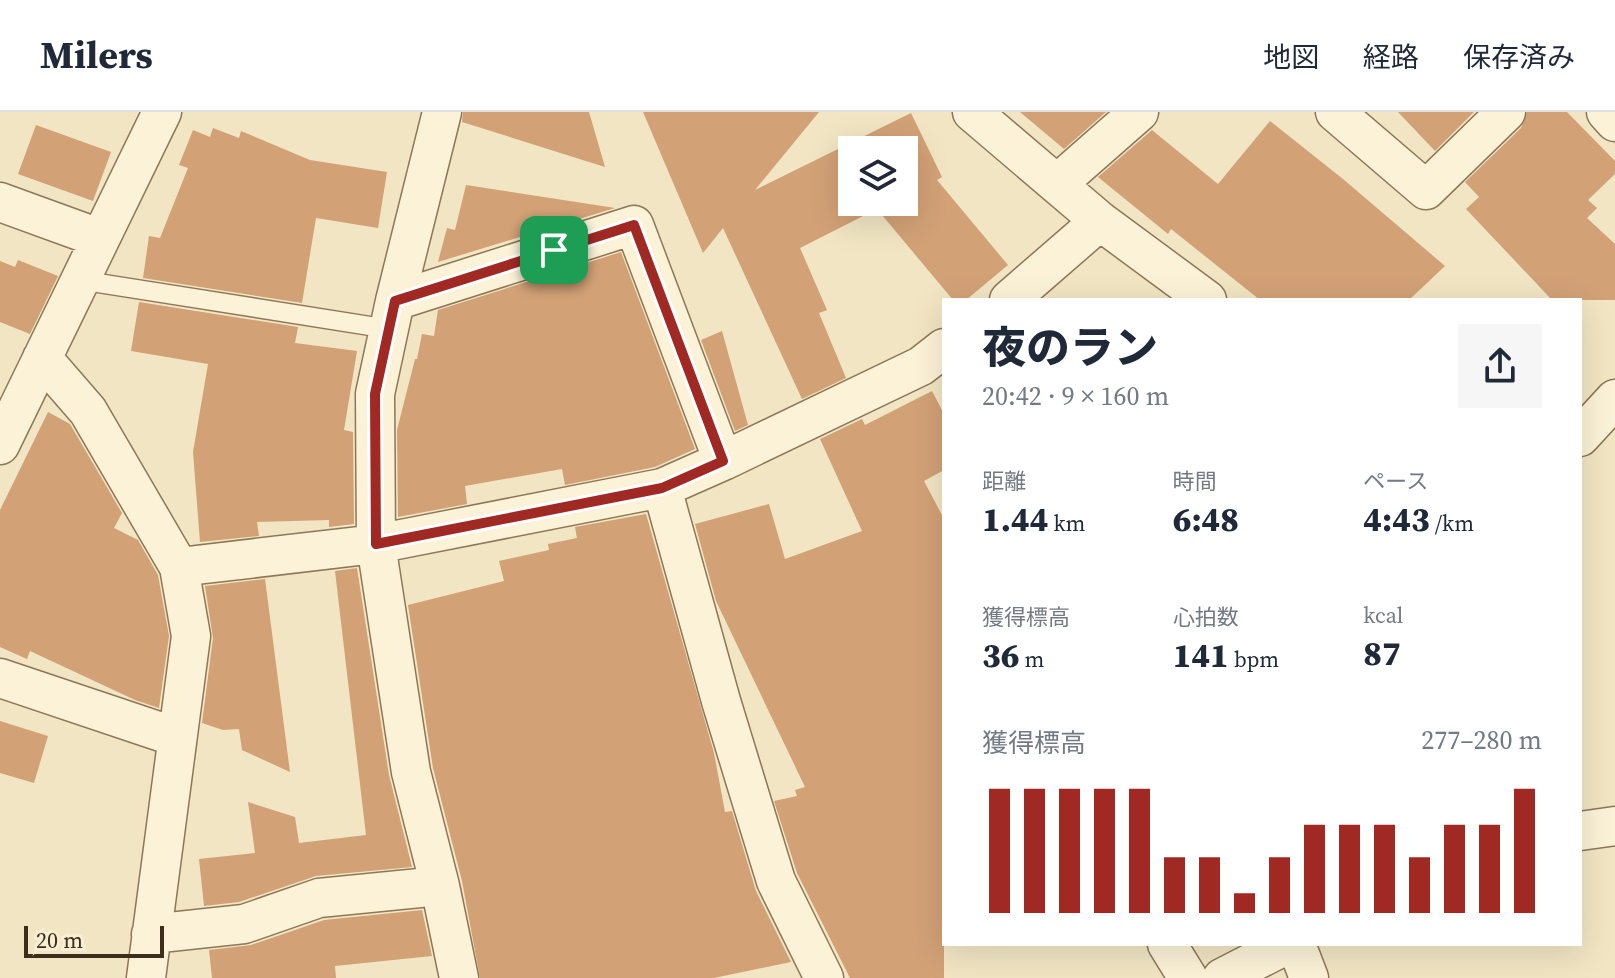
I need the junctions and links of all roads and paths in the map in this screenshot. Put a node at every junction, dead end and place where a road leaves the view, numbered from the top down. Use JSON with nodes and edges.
{"nodes":[{"id":1,"x":162,"y":112,"type":"edge"},
{"id":2,"x":442,"y":112,"type":"edge"},
{"id":3,"x":972,"y":112,"type":"edge"},
{"id":4,"x":1139,"y":112,"type":"edge"},
{"id":5,"x":1335,"y":112,"type":"edge"},
{"id":6,"x":1506,"y":112,"type":"edge"},
{"id":7,"x":1606,"y":112,"type":"edge"},
{"id":8,"x":1615,"y":122,"type":"edge"},
{"id":9,"x":1057,"y":184,"type":"junction"},
{"id":10,"x":0,"y":202,"type":"edge"},
{"id":11,"x":1100,"y":221,"type":"junction"},
{"id":12,"x":99,"y":238,"type":"junction"},
{"id":13,"x":79,"y":280,"type":"junction"},
{"id":14,"x":1011,"y":298,"type":"edge"},
{"id":15,"x":1204,"y":298,"type":"edge"},
{"id":16,"x":392,"y":315,"type":"junction"},
{"id":17,"x":942,"y":350,"type":"edge"},
{"id":18,"x":42,"y":358,"type":"junction"},
{"id":19,"x":1615,"y":399,"type":"edge"},
{"id":20,"x":1582,"y":435,"type":"edge"},
{"id":21,"x":0,"y":445,"type":"edge"},
{"id":22,"x":723,"y":461,"type":"junction"},
{"id":23,"x":662,"y":488,"type":"junction"},
{"id":24,"x":376,"y":544,"type":"junction"},
{"id":25,"x":179,"y":567,"type":"junction"},
{"id":26,"x":0,"y":678,"type":"edge"},
{"id":27,"x":176,"y":737,"type":"junction"},
{"id":28,"x":1615,"y":826,"type":"edge"},
{"id":29,"x":1582,"y":831,"type":"edge"},
{"id":30,"x":440,"y":886,"type":"junction"},
{"id":31,"x":151,"y":934,"type":"junction"},
{"id":32,"x":1168,"y":946,"type":"edge"},
{"id":33,"x":1284,"y":946,"type":"edge"},
{"id":34,"x":1297,"y":946,"type":"edge"},
{"id":35,"x":146,"y":978,"type":"edge"},
{"id":36,"x":459,"y":978,"type":"edge"},
{"id":37,"x":824,"y":978,"type":"edge"},
{"id":38,"x":1188,"y":978,"type":"edge"},
{"id":39,"x":1222,"y":978,"type":"edge"},
{"id":40,"x":1309,"y":978,"type":"edge"}],
"edges":[{"from":1,"to":12,"type":"street"},
{"from":2,"to":16,"type":"street"},
{"from":3,"to":9,"type":"street"},
{"from":4,"to":9,"type":"street"},
{"from":5,"to":6,"type":"street"},
{"from":7,"to":8,"type":"street"},
{"from":9,"to":11,"type":"street"},
{"from":10,"to":12,"type":"street"},
{"from":11,"to":14,"type":"street"},
{"from":11,"to":15,"type":"street"},
{"from":12,"to":13,"type":"street"},
{"from":13,"to":16,"type":"lane"},
{"from":13,"to":18,"type":"street"},
{"from":16,"to":22,"type":"street"},
{"from":16,"to":24,"type":"street"},
{"from":17,"to":22,"type":"street"},
{"from":18,"to":21,"type":"street"},
{"from":18,"to":25,"type":"street"},
{"from":19,"to":20,"type":"street"},
{"from":22,"to":23,"type":"street"},
{"from":23,"to":24,"type":"street"},
{"from":23,"to":37,"type":"street"},
{"from":24,"to":25,"type":"street"},
{"from":24,"to":30,"type":"street"},
{"from":25,"to":27,"type":"street"},
{"from":26,"to":27,"type":"street"},
{"from":27,"to":31,"type":"street"},
{"from":28,"to":29,"type":"street"},
{"from":30,"to":31,"type":"street"},
{"from":30,"to":36,"type":"street"},
{"from":31,"to":35,"type":"street"},
{"from":32,"to":38,"type":"street"},
{"from":33,"to":39,"type":"street"},
{"from":34,"to":40,"type":"street"}]}
